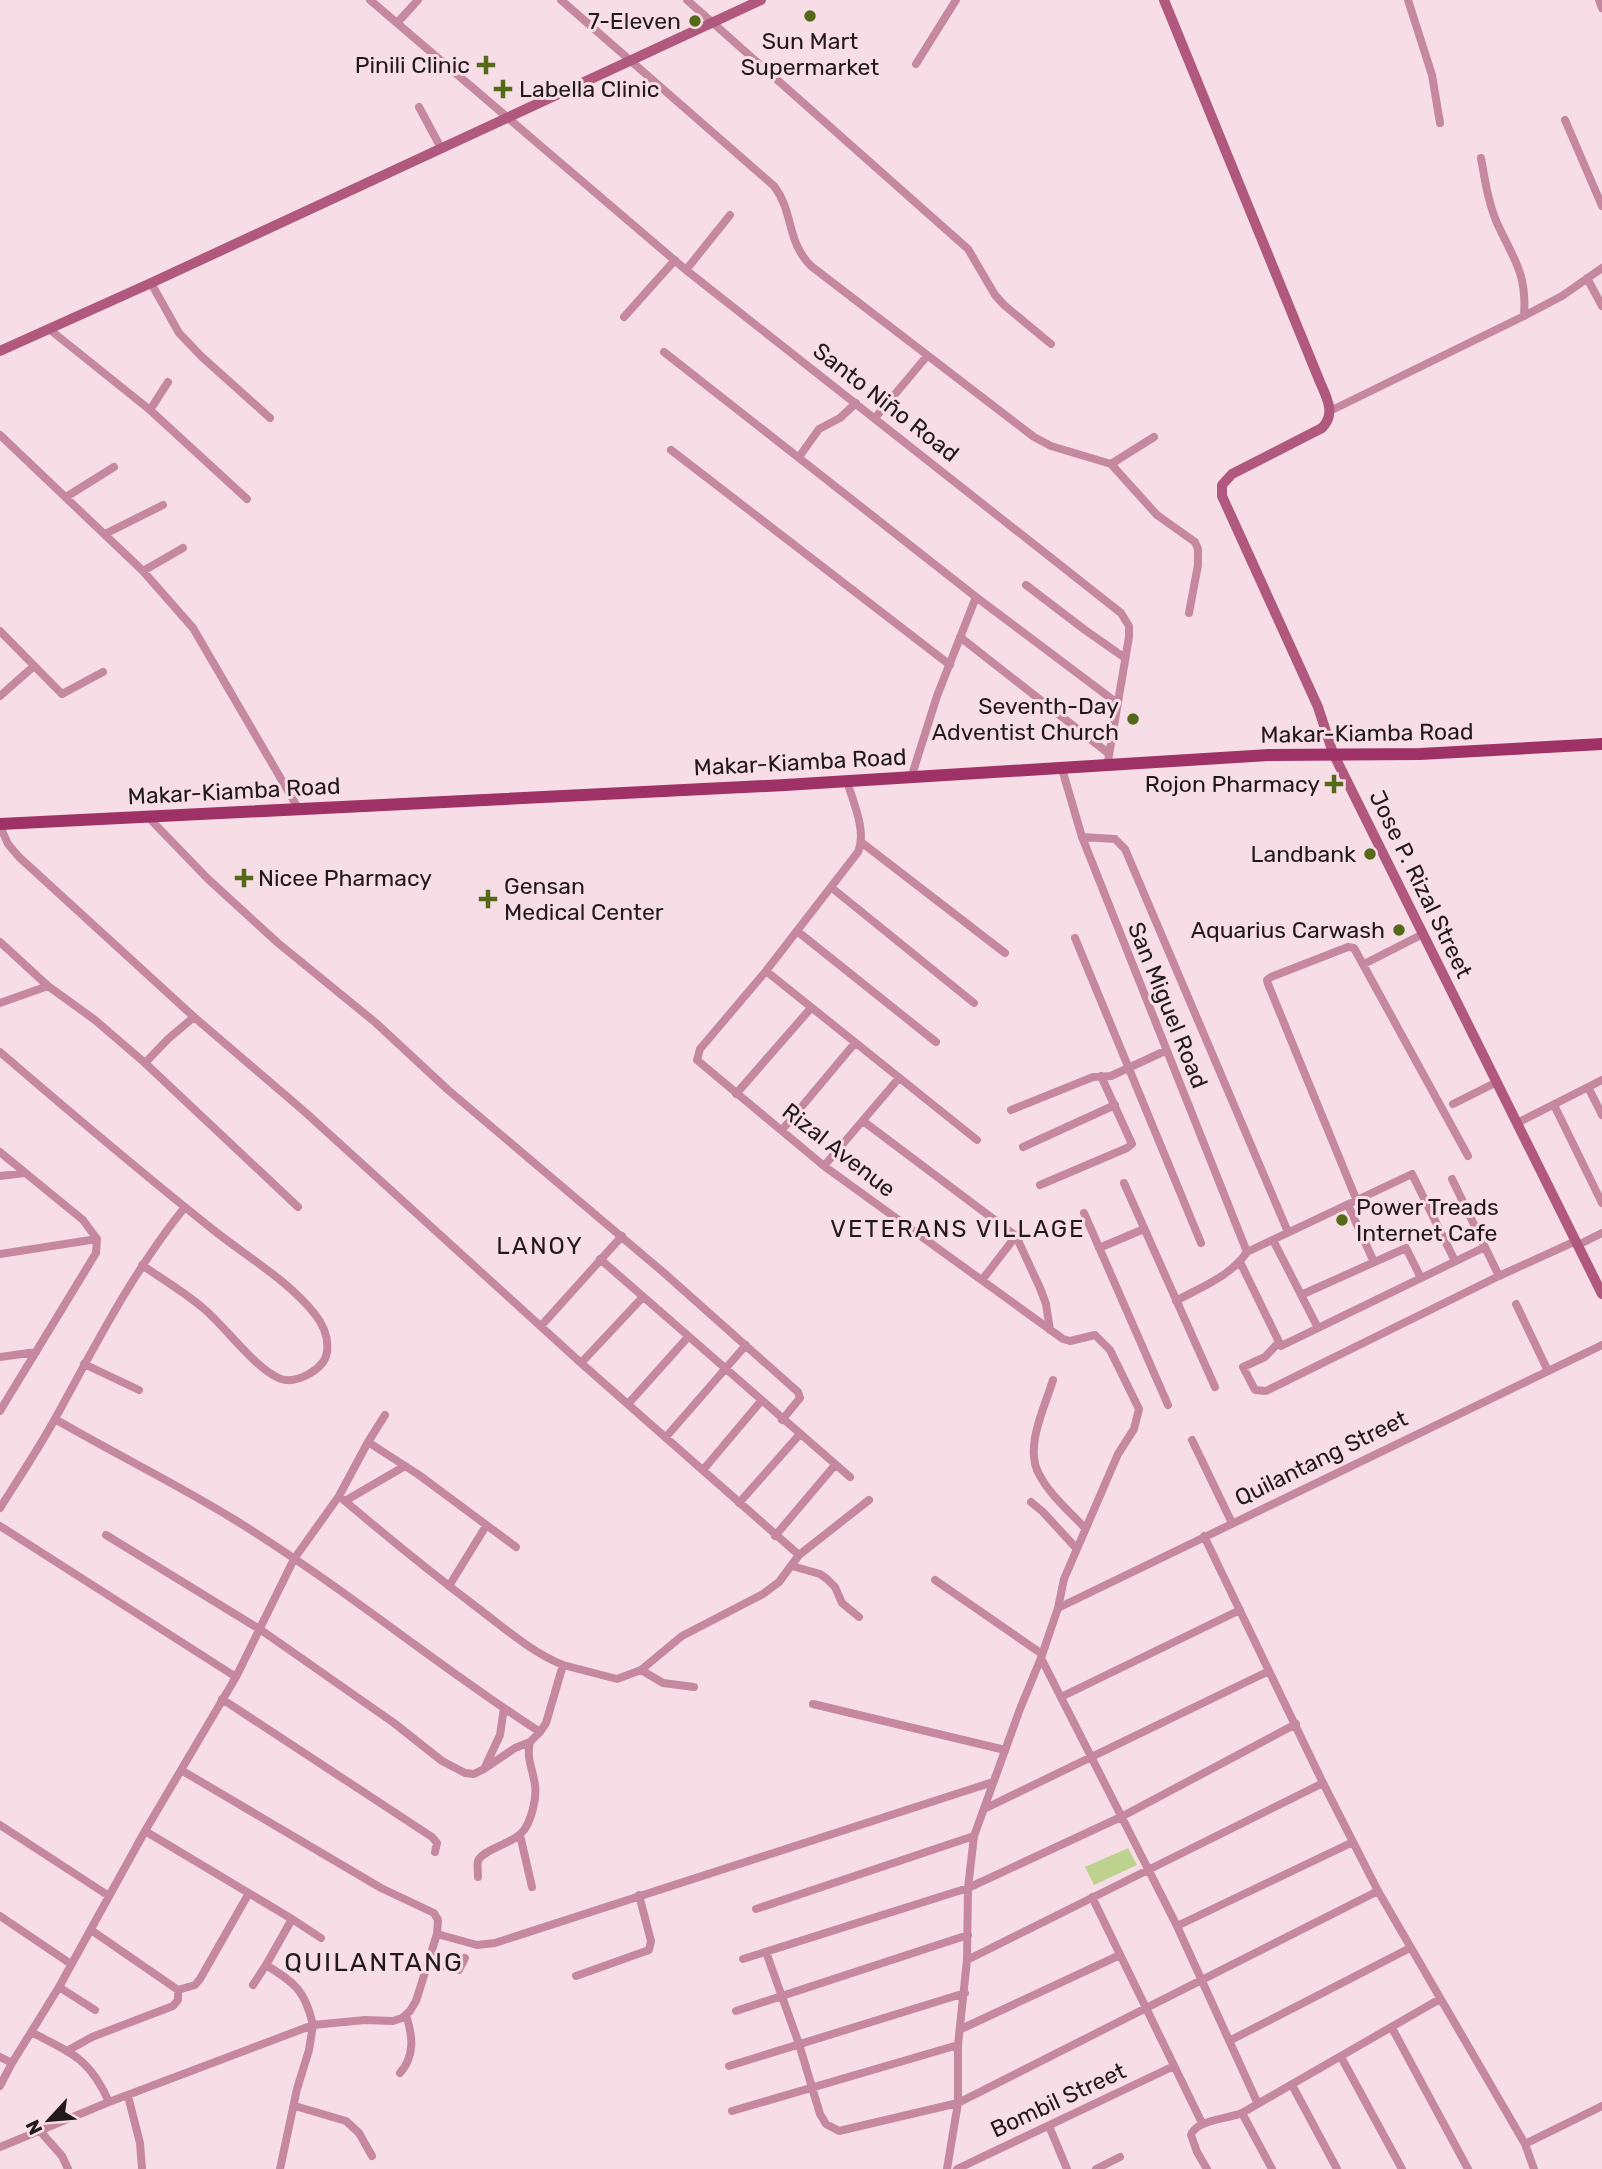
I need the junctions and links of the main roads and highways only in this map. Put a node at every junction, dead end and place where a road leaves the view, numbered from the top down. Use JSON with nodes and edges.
{"nodes":[{"id":1,"x":1602,"y":744,"type":"edge"},
{"id":2,"x":0,"y":825,"type":"edge"}],
"edges":[{"from":1,"to":2,"type":"main road","name":"Makar-Kiamba Road"}]}
